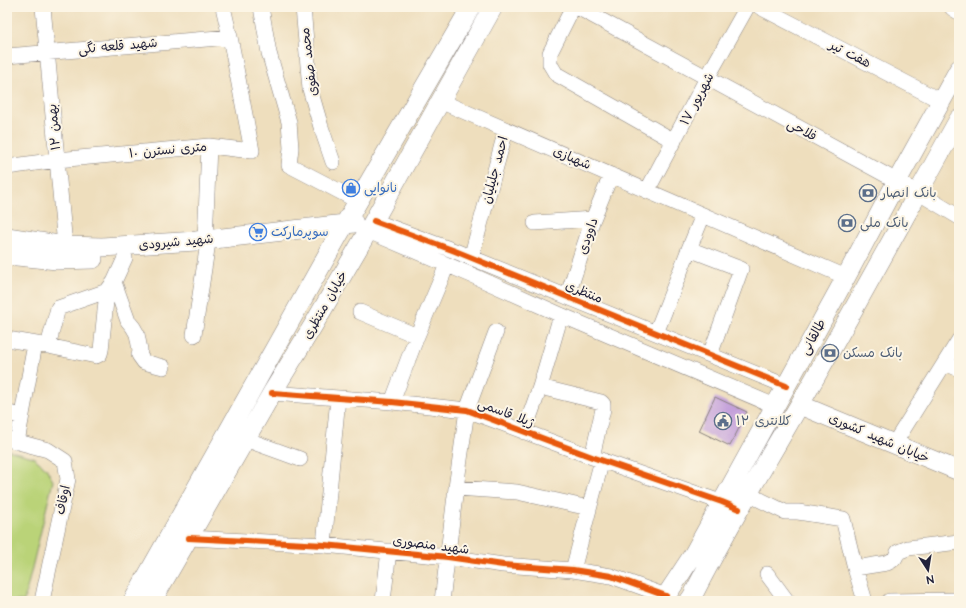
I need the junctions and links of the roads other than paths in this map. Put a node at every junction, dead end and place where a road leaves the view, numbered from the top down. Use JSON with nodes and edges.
{"nodes":[{"id":1,"x":43,"y":7,"type":"edge"},
{"id":2,"x":223,"y":7,"type":"edge"},
{"id":3,"x":262,"y":7,"type":"edge"},
{"id":4,"x":304,"y":7,"type":"edge"},
{"id":5,"x":471,"y":7,"type":"edge"},
{"id":6,"x":493,"y":7,"type":"edge"},
{"id":7,"x":573,"y":7,"type":"edge"},
{"id":8,"x":577,"y":7,"type":"edge"},
{"id":9,"x":747,"y":7,"type":"edge"},
{"id":10,"x":760,"y":7,"type":"edge"},
{"id":11,"x":954,"y":7,"type":"edge"},
{"id":12,"x":959,"y":10,"type":"edge"},
{"id":13,"x":230,"y":37,"type":"junction"},
{"id":14,"x":47,"y":52,"type":"junction"},
{"id":15,"x":7,"y":56,"type":"edge"},
{"id":16,"x":959,"y":69,"type":"edge"},
{"id":17,"x":708,"y":78,"type":"junction"},
{"id":18,"x":440,"y":101,"type":"junction"},
{"id":19,"x":941,"y":101,"type":"junction"},
{"id":20,"x":958,"y":123,"type":"edge"},
{"id":21,"x":506,"y":130,"type":"junction"},
{"id":22,"x":674,"y":141,"type":"junction"},
{"id":23,"x":209,"y":146,"type":"junction"},
{"id":24,"x":57,"y":160,"type":"junction"},
{"id":25,"x":333,"y":162,"type":"dead end"},
{"id":26,"x":7,"y":167,"type":"edge"},
{"id":27,"x":611,"y":175,"type":"junction"},
{"id":28,"x":897,"y":181,"type":"junction"},
{"id":29,"x":647,"y":191,"type":"junction"},
{"id":30,"x":919,"y":192,"type":"junction"},
{"id":31,"x":358,"y":201,"type":"junction"},
{"id":32,"x":703,"y":215,"type":"junction"},
{"id":33,"x":959,"y":217,"type":"edge"},
{"id":34,"x":593,"y":219,"type":"junction"},
{"id":35,"x":535,"y":223,"type":"dead end"},
{"id":36,"x":371,"y":226,"type":"junction"},
{"id":37,"x":342,"y":229,"type":"junction"},
{"id":38,"x":7,"y":237,"type":"edge"},
{"id":39,"x":206,"y":244,"type":"junction"},
{"id":40,"x":65,"y":246,"type":"junction"},
{"id":41,"x":689,"y":249,"type":"junction"},
{"id":42,"x":7,"y":255,"type":"edge"},
{"id":43,"x":125,"y":258,"type":"junction"},
{"id":44,"x":471,"y":258,"type":"junction"},
{"id":45,"x":447,"y":265,"type":"junction"},
{"id":46,"x":846,"y":277,"type":"junction"},
{"id":47,"x":110,"y":287,"type":"junction"},
{"id":48,"x":567,"y":296,"type":"junction"},
{"id":49,"x":360,"y":312,"type":"dead end"},
{"id":50,"x":561,"y":315,"type":"junction"},
{"id":51,"x":496,"y":332,"type":"dead end"},
{"id":52,"x":656,"y":333,"type":"junction"},
{"id":53,"x":194,"y":335,"type":"dead end"},
{"id":54,"x":417,"y":336,"type":"junction"},
{"id":55,"x":7,"y":339,"type":"edge"},
{"id":56,"x":959,"y":340,"type":"edge"},
{"id":57,"x":42,"y":345,"type":"junction"},
{"id":58,"x":710,"y":355,"type":"junction"},
{"id":59,"x":945,"y":363,"type":"junction"},
{"id":60,"x":163,"y":367,"type":"dead end"},
{"id":61,"x":959,"y":369,"type":"edge"},
{"id":62,"x":786,"y":386,"type":"junction"},
{"id":63,"x":540,"y":387,"type":"junction"},
{"id":64,"x":272,"y":393,"type":"junction"},
{"id":65,"x":338,"y":398,"type":"junction"},
{"id":66,"x":392,"y":402,"type":"junction"},
{"id":67,"x":800,"y":405,"type":"junction"},
{"id":68,"x":775,"y":406,"type":"junction"},
{"id":69,"x":467,"y":410,"type":"junction"},
{"id":70,"x":7,"y":412,"type":"edge"},
{"id":71,"x":22,"y":417,"type":"junction"},
{"id":72,"x":524,"y":432,"type":"junction"},
{"id":73,"x":245,"y":439,"type":"junction"},
{"id":74,"x":12,"y":441,"type":"edge"},
{"id":75,"x":894,"y":444,"type":"junction"},
{"id":76,"x":597,"y":458,"type":"junction"},
{"id":77,"x":300,"y":459,"type":"dead end"},
{"id":78,"x":959,"y":471,"type":"edge"},
{"id":79,"x":456,"y":488,"type":"junction"},
{"id":80,"x":736,"y":501,"type":"junction"},
{"id":81,"x":589,"y":508,"type":"junction"},
{"id":82,"x":189,"y":538,"type":"junction"},
{"id":83,"x":959,"y":542,"type":"edge"},
{"id":84,"x":324,"y":545,"type":"junction"},
{"id":85,"x":389,"y":551,"type":"junction"},
{"id":86,"x":448,"y":557,"type":"junction"},
{"id":87,"x":855,"y":568,"type":"junction"},
{"id":88,"x":573,"y":570,"type":"junction"},
{"id":89,"x":767,"y":574,"type":"dead end"},
{"id":90,"x":664,"y":598,"type":"edge"},
{"id":91,"x":959,"y":600,"type":"edge"},
{"id":92,"x":42,"y":601,"type":"edge"},
{"id":93,"x":133,"y":601,"type":"edge"},
{"id":94,"x":152,"y":601,"type":"edge"},
{"id":95,"x":383,"y":601,"type":"edge"},
{"id":96,"x":442,"y":601,"type":"edge"},
{"id":97,"x":689,"y":601,"type":"edge"},
{"id":98,"x":787,"y":601,"type":"edge"},
{"id":99,"x":865,"y":601,"type":"edge"},
{"id":100,"x":889,"y":601,"type":"edge"}],
"edges":[{"from":1,"to":14,"type":"street","name":"۱۲ بهمن"},
{"from":2,"to":13,"type":"street","name":"۱۰ متری نسترن"},
{"from":3,"to":31,"type":"street"},
{"from":4,"to":25,"type":"street","name":"محمد صفوی"},
{"from":5,"to":31,"type":"main road","name":"خیابان منتظری"},
{"from":6,"to":18,"type":"main road","name":"خیابان منتظری"},
{"from":7,"to":22,"type":"street"},
{"from":8,"to":17,"type":"street","name":"فلاحی"},
{"from":9,"to":17,"type":"street","name":"۱۷ شهریور"},
{"from":10,"to":19,"type":"street","name":"هفت تیر"},
{"from":11,"to":12,"type":"main road"},
{"from":13,"to":14,"type":"street","name":"شهید قلعه نگی"},
{"from":13,"to":23,"type":"street","name":"۱۰ متری نسترن"},
{"from":14,"to":15,"type":"street","name":"شهید قلعه نگی"},
{"from":14,"to":24,"type":"street","name":"۱۲ بهمن"},
{"from":16,"to":19,"type":"main road","name":"طالقانی"},
{"from":17,"to":22,"type":"street","name":"۱۷ شهریور"},
{"from":17,"to":28,"type":"street","name":"فلاحی"},
{"from":18,"to":21,"type":"street","name":"شهبازی"},
{"from":18,"to":36,"type":"main road","name":"خیابان منتظری"},
{"from":19,"to":28,"type":"main road","name":"طالقانی"},
{"from":20,"to":30,"type":"main road","name":"طالقانی"},
{"from":21,"to":27,"type":"street","name":"شهبازی"},
{"from":21,"to":44,"type":"street","name":"احمد جلیلیان"},
{"from":22,"to":29,"type":"street","name":"۱۷ شهریور"},
{"from":23,"to":24,"type":"street","name":"۱۰ متری نسترن"},
{"from":23,"to":39,"type":"street"},
{"from":24,"to":26,"type":"street","name":"۱۰ متری نسترن"},
{"from":24,"to":40,"type":"street","name":"۱۲ بهمن"},
{"from":27,"to":29,"type":"street","name":"شهبازی"},
{"from":27,"to":34,"type":"street","name":"داوودی"},
{"from":28,"to":30,"type":"street","name":"فلاحی"},
{"from":28,"to":46,"type":"main road","name":"طالقانی"},
{"from":29,"to":32,"type":"street","name":"شهبازی"},
{"from":30,"to":33,"type":"street","name":"فلاحی"},
{"from":30,"to":67,"type":"main road","name":"طالقانی"},
{"from":31,"to":37,"type":"main road","name":"خیابان منتظری"},
{"from":32,"to":41,"type":"street"},
{"from":32,"to":46,"type":"street","name":"شهبازی"},
{"from":34,"to":35,"type":"street"},
{"from":34,"to":48,"type":"street","name":"داوودی"},
{"from":36,"to":37,"type":"main road","name":"شهید شیرودی"},
{"from":36,"to":44,"type":"street","name":"منتظری"},
{"from":36,"to":45,"type":"street"},
{"from":36,"to":64,"type":"main road","name":"خیابان منتظری"},
{"from":37,"to":39,"type":"main road","name":"شهید شیرودی"},
{"from":37,"to":93,"type":"main road","name":"خیابان منتظری"},
{"from":38,"to":40,"type":"main road","name":"شهید شیرودی"},
{"from":39,"to":40,"type":"main road","name":"شهید شیرودی"},
{"from":39,"to":43,"type":"main road","name":"شهید شیرودی"},
{"from":39,"to":53,"type":"street"},
{"from":41,"to":52,"type":"street"},
{"from":41,"to":58,"type":"street"},
{"from":42,"to":43,"type":"main road","name":"شهید شیرودی"},
{"from":43,"to":47,"type":"street"},
{"from":44,"to":48,"type":"street","name":"منتظری"},
{"from":45,"to":50,"type":"street"},
{"from":45,"to":54,"type":"street"},
{"from":46,"to":62,"type":"main road","name":"طالقانی"},
{"from":47,"to":57,"type":"street"},
{"from":47,"to":57,"type":"street"},
{"from":47,"to":60,"type":"street"},
{"from":48,"to":52,"type":"street","name":"منتظری"},
{"from":49,"to":54,"type":"street"},
{"from":50,"to":63,"type":"street"},
{"from":50,"to":68,"type":"street"},
{"from":51,"to":69,"type":"street"},
{"from":52,"to":58,"type":"street","name":"منتظری"},
{"from":54,"to":66,"type":"street"},
{"from":55,"to":57,"type":"street"},
{"from":56,"to":59,"type":"street"},
{"from":57,"to":71,"type":"street"},
{"from":58,"to":62,"type":"street","name":"منتظری"},
{"from":59,"to":61,"type":"street"},
{"from":59,"to":75,"type":"street"},
{"from":62,"to":68,"type":"main road","name":"طالقانی"},
{"from":63,"to":72,"type":"street"},
{"from":63,"to":76,"type":"street"},
{"from":64,"to":65,"type":"street","name":"ژیلا قاسمی"},
{"from":64,"to":73,"type":"main road","name":"خیابان منتظری"},
{"from":65,"to":66,"type":"street","name":"ژیلا قاسمی"},
{"from":65,"to":84,"type":"street"},
{"from":66,"to":69,"type":"street","name":"ژیلا قاسمی"},
{"from":67,"to":75,"type":"main road","name":"خیابان شهید کشوری"},
{"from":67,"to":80,"type":"main road","name":"طالقانی"},
{"from":68,"to":80,"type":"main road","name":"طالقانی"},
{"from":69,"to":72,"type":"street","name":"ژیلا قاسمی"},
{"from":69,"to":79,"type":"street"},
{"from":70,"to":71,"type":"street"},
{"from":71,"to":74,"type":"street"},
{"from":72,"to":76,"type":"street","name":"ژیلا قاسمی"},
{"from":73,"to":77,"type":"street"},
{"from":73,"to":82,"type":"main road","name":"خیابان منتظری"},
{"from":74,"to":92,"type":"street","name":"اوقاف"},
{"from":75,"to":78,"type":"main road","name":"خیابان شهید کشوری"},
{"from":76,"to":80,"type":"street","name":"ژیلا قاسمی"},
{"from":76,"to":81,"type":"street"},
{"from":79,"to":81,"type":"street"},
{"from":79,"to":86,"type":"street"},
{"from":80,"to":87,"type":"street","name":"ژیلا قاسمی"},
{"from":80,"to":90,"type":"main road","name":"طالقانی"},
{"from":80,"to":97,"type":"main road","name":"طالقانی"},
{"from":81,"to":88,"type":"street"},
{"from":82,"to":84,"type":"street","name":"شهید منصوری"},
{"from":82,"to":94,"type":"main road","name":"خیابان منتظری"},
{"from":83,"to":87,"type":"street"},
{"from":84,"to":85,"type":"street","name":"شهید منصوری"},
{"from":85,"to":86,"type":"street","name":"شهید منصوری"},
{"from":85,"to":95,"type":"street"},
{"from":86,"to":88,"type":"street","name":"شهید منصوری"},
{"from":86,"to":96,"type":"street"},
{"from":87,"to":99,"type":"street"},
{"from":88,"to":90,"type":"street","name":"شهید منصوری"},
{"from":89,"to":98,"type":"street"},
{"from":91,"to":100,"type":"street"}]}
